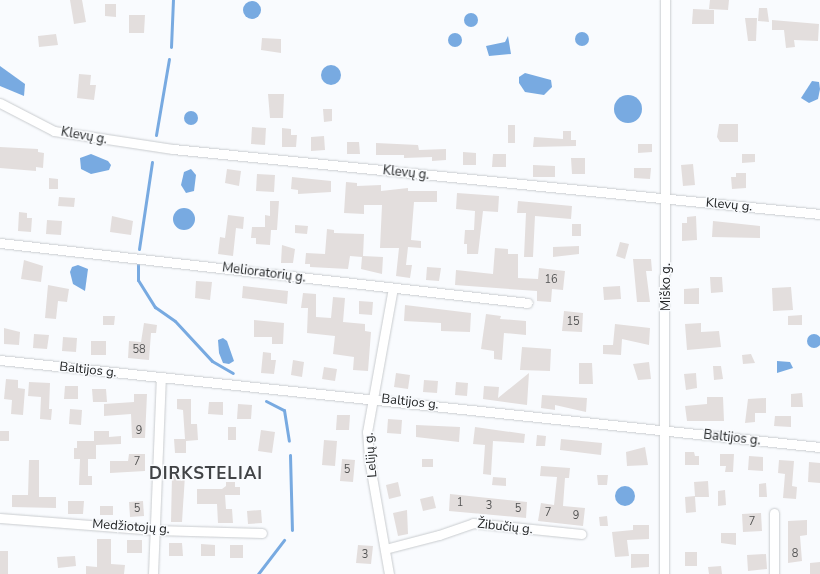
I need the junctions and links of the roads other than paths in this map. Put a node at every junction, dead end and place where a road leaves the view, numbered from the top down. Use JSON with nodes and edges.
{"nodes":[{"id":1,"x":665,"y":0,"type":"edge"},
{"id":2,"x":0,"y":103,"type":"edge"},
{"id":3,"x":665,"y":199,"type":"junction"},
{"id":4,"x":820,"y":214,"type":"edge"},
{"id":5,"x":0,"y":243,"type":"edge"},
{"id":6,"x":393,"y":288,"type":"junction"},
{"id":7,"x":528,"y":303,"type":"dead end"},
{"id":8,"x":0,"y":360,"type":"edge"},
{"id":9,"x":162,"y":378,"type":"junction"},
{"id":10,"x":374,"y":398,"type":"junction"},
{"id":11,"x":666,"y":431,"type":"junction"},
{"id":12,"x":820,"y":447,"type":"edge"},
{"id":13,"x":774,"y":513,"type":"dead end"},
{"id":14,"x":0,"y":518,"type":"edge"},
{"id":15,"x":154,"y":530,"type":"junction"},
{"id":16,"x":262,"y":533,"type":"dead end"},
{"id":17,"x":581,"y":534,"type":"dead end"},
{"id":18,"x":385,"y":549,"type":"junction"},
{"id":19,"x":153,"y":574,"type":"edge"},
{"id":20,"x":389,"y":574,"type":"edge"},
{"id":21,"x":664,"y":574,"type":"edge"},
{"id":22,"x":774,"y":574,"type":"edge"}],
"edges":[{"from":1,"to":3,"type":"street","name":"Miško g."},
{"from":2,"to":3,"type":"street","name":"Klevų g."},
{"from":3,"to":4,"type":"street","name":"Klevų g."},
{"from":3,"to":11,"type":"street","name":"Miško g."},
{"from":5,"to":6,"type":"street","name":"Melioratorių g."},
{"from":6,"to":7,"type":"street","name":"Melioratorių g."},
{"from":6,"to":10,"type":"street","name":"Lelijų g."},
{"from":8,"to":9,"type":"street","name":"Baltijos g."},
{"from":9,"to":10,"type":"street","name":"Baltijos g."},
{"from":9,"to":15,"type":"street"},
{"from":10,"to":11,"type":"street","name":"Baltijos g."},
{"from":10,"to":18,"type":"street","name":"Lelijų g."},
{"from":11,"to":12,"type":"street","name":"Baltijos g."},
{"from":11,"to":21,"type":"street","name":"Miško g."},
{"from":13,"to":22,"type":"street"},
{"from":14,"to":15,"type":"street","name":"Medžiotojų g."},
{"from":15,"to":16,"type":"street","name":"Medžiotojų g."},
{"from":15,"to":19,"type":"street"},
{"from":17,"to":18,"type":"street","name":"Žibučių g."},
{"from":18,"to":20,"type":"street","name":"Lelijų g."}]}
